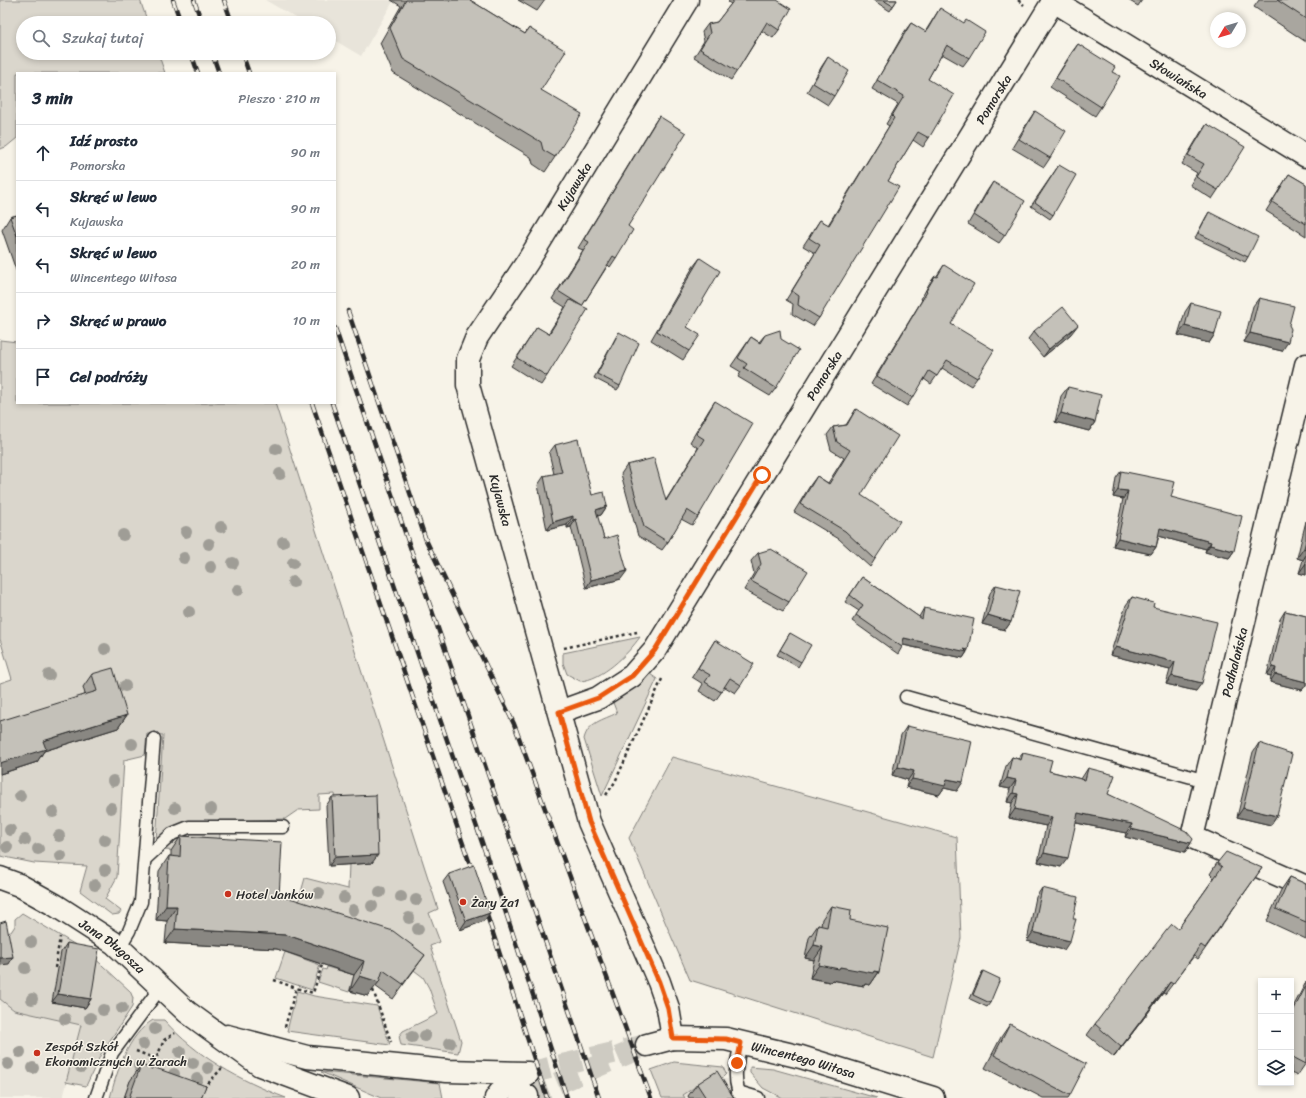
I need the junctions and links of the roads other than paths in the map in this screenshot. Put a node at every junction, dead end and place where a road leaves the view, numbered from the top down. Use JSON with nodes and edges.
{"nodes":[{"id":1,"x":687,"y":0,"type":"edge"},
{"id":2,"x":1053,"y":0,"type":"edge"},
{"id":3,"x":1306,"y":156,"type":"edge"},
{"id":4,"x":1306,"y":365,"type":"edge"},
{"id":5,"x":906,"y":697,"type":"dead end"},
{"id":6,"x":559,"y":712,"type":"junction"},
{"id":7,"x":154,"y":739,"type":"dead end"},
{"id":8,"x":1206,"y":782,"type":"junction"},
{"id":9,"x":283,"y":827,"type":"dead end"},
{"id":10,"x":145,"y":859,"type":"junction"},
{"id":11,"x":0,"y":878,"type":"edge"},
{"id":12,"x":1306,"y":887,"type":"edge"},
{"id":13,"x":119,"y":948,"type":"junction"},
{"id":14,"x":161,"y":987,"type":"junction"},
{"id":15,"x":213,"y":1032,"type":"junction"},
{"id":16,"x":673,"y":1038,"type":"junction"},
{"id":17,"x":741,"y":1043,"type":"junction"},
{"id":18,"x":646,"y":1045,"type":"tunnel mouth"},
{"id":19,"x":460,"y":1072,"type":"junction"},
{"id":20,"x":898,"y":1093,"type":"edge"},
{"id":21,"x":740,"y":1095,"type":"edge"},
{"id":22,"x":96,"y":1098,"type":"edge"},
{"id":23,"x":348,"y":1098,"type":"edge"},
{"id":24,"x":487,"y":1098,"type":"edge"},
{"id":25,"x":496,"y":1098,"type":"edge"},
{"id":26,"x":758,"y":1098,"type":"edge"},
{"id":27,"x":933,"y":1098,"type":"edge"}],
"edges":[{"from":1,"to":6,"type":"street","name":"Kujawska"},
{"from":2,"to":3,"type":"street","name":"Słowiańska"},
{"from":2,"to":6,"type":"street","name":"Pomorska"},
{"from":4,"to":8,"type":"street","name":"Podhalańska"},
{"from":5,"to":8,"type":"lane"},
{"from":6,"to":16,"type":"street","name":"Kujawska"},
{"from":7,"to":10,"type":"lane"},
{"from":8,"to":12,"type":"street","name":"Podhalańska"},
{"from":9,"to":10,"type":"lane"},
{"from":10,"to":13,"type":"lane"},
{"from":11,"to":13,"type":"street","name":"Jana Długosza"},
{"from":13,"to":14,"type":"street","name":"Jana Długosza"},
{"from":14,"to":15,"type":"street","name":"Jana Długosza"},
{"from":14,"to":22,"type":"lane"},
{"from":15,"to":19,"type":"street","name":"Jana Długosza"},
{"from":15,"to":23,"type":"street","name":"Jana Długosza"},
{"from":16,"to":17,"type":"street","name":"Wincentego Witosa"},
{"from":16,"to":18,"type":"street","name":"Wincentego Witosa"},
{"from":17,"to":20,"type":"street","name":"Wincentego Witosa"},
{"from":17,"to":21,"type":"lane"},
{"from":19,"to":24,"type":"street","name":"Jana Długosza"},
{"from":19,"to":25,"type":"street","name":"Jana Długosza"},
{"from":20,"to":27,"type":"street","name":"Wincentego Witosa"},
{"from":21,"to":26,"type":"lane"}]}
